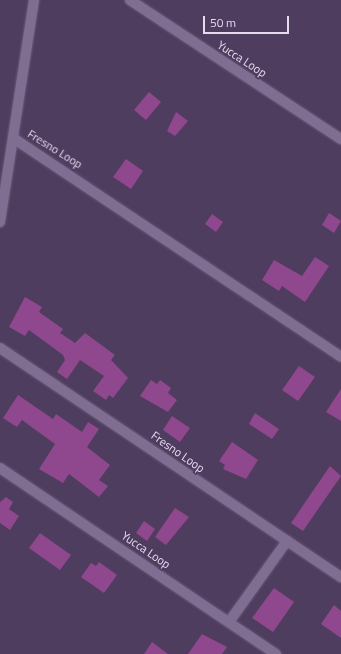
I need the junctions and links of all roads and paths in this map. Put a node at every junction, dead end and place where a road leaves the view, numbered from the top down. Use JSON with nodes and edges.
{"nodes":[{"id":1,"x":34,"y":0,"type":"edge"},
{"id":2,"x":130,"y":0,"type":"edge"},
{"id":3,"x":13,"y":138,"type":"junction"},
{"id":4,"x":341,"y":139,"type":"edge"},
{"id":5,"x":0,"y":222,"type":"edge"},
{"id":6,"x":0,"y":348,"type":"edge"},
{"id":7,"x":341,"y":357,"type":"edge"},
{"id":8,"x":0,"y":468,"type":"edge"},
{"id":9,"x":286,"y":541,"type":"junction"},
{"id":10,"x":341,"y":577,"type":"edge"},
{"id":11,"x":229,"y":622,"type":"junction"},
{"id":12,"x":276,"y":654,"type":"edge"}],
"edges":[{"from":1,"to":3,"type":"street"},
{"from":2,"to":4,"type":"street","name":"Yucca Loop"},
{"from":3,"to":5,"type":"street"},
{"from":3,"to":7,"type":"street","name":"Fresno Loop"},
{"from":6,"to":9,"type":"street","name":"Fresno Loop"},
{"from":8,"to":11,"type":"street","name":"Yucca Loop"},
{"from":9,"to":10,"type":"street","name":"Fresno Loop"},
{"from":9,"to":11,"type":"street"},
{"from":11,"to":12,"type":"street","name":"Yucca Loop"}]}
